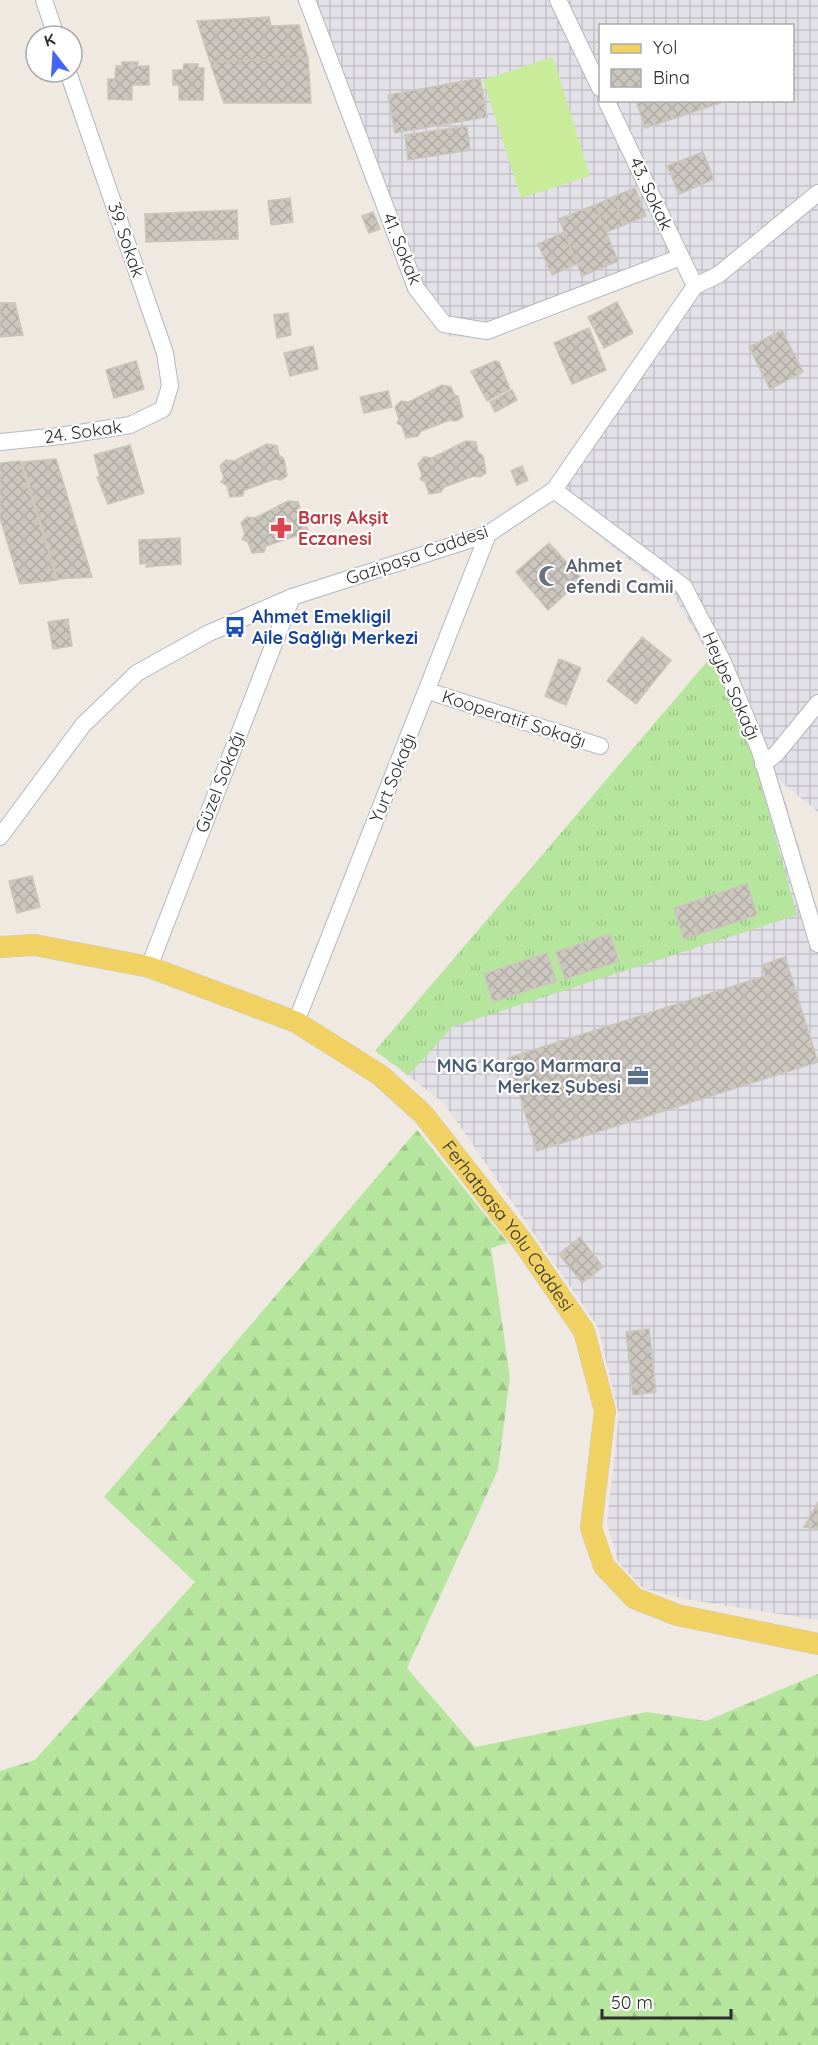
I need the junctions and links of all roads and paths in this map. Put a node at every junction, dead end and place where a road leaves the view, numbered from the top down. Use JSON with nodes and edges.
{"nodes":[{"id":1,"x":44,"y":0,"type":"edge"},
{"id":2,"x":307,"y":0,"type":"edge"},
{"id":3,"x":558,"y":0,"type":"edge"},
{"id":4,"x":52,"y":24,"type":"edge"},
{"id":5,"x":72,"y":84,"type":"edge"},
{"id":6,"x":599,"y":86,"type":"edge"},
{"id":7,"x":607,"y":102,"type":"edge"},
{"id":8,"x":818,"y":193,"type":"edge"},
{"id":9,"x":681,"y":257,"type":"junction"},
{"id":10,"x":695,"y":286,"type":"junction"},
{"id":11,"x":163,"y":409,"type":"joint"},
{"id":12,"x":0,"y":442,"type":"edge"},
{"id":13,"x":554,"y":490,"type":"junction"},
{"id":14,"x":488,"y":534,"type":"junction"},
{"id":15,"x":292,"y":597,"type":"junction"},
{"id":16,"x":428,"y":691,"type":"junction"},
{"id":17,"x":818,"y":703,"type":"edge"},
{"id":18,"x":600,"y":746,"type":"dead end"},
{"id":19,"x":763,"y":764,"type":"junction"},
{"id":20,"x":0,"y":837,"type":"edge"},
{"id":21,"x":818,"y":944,"type":"edge"},
{"id":22,"x":0,"y":947,"type":"edge"},
{"id":23,"x":149,"y":967,"type":"junction"},
{"id":24,"x":296,"y":1022,"type":"junction"},
{"id":25,"x":818,"y":1644,"type":"edge"}],
"edges":[{"from":1,"to":4,"type":"street"},
{"from":2,"to":9,"type":"street","name":"41. Sokak"},
{"from":3,"to":6,"type":"street"},
{"from":5,"to":11,"type":"street","name":"39. Sokak"},
{"from":7,"to":9,"type":"street","name":"43. Sokak"},
{"from":8,"to":10,"type":"street","name":"Gazipaşa Caddesi"},
{"from":9,"to":10,"type":"street","name":"43. Sokak"},
{"from":10,"to":13,"type":"street","name":"Gazipaşa Caddesi"},
{"from":11,"to":12,"type":"street","name":"24. Sokak"},
{"from":13,"to":14,"type":"street","name":"Gazipaşa Caddesi"},
{"from":13,"to":19,"type":"street","name":"Heybe Sokağı"},
{"from":14,"to":15,"type":"street","name":"Gazipaşa Caddesi"},
{"from":14,"to":16,"type":"street","name":"Yurt Sokağı"},
{"from":15,"to":20,"type":"street","name":"Gazipaşa Caddesi"},
{"from":15,"to":23,"type":"street","name":"Güzel Sokağı"},
{"from":16,"to":18,"type":"street","name":"Kooperatif Sokağı"},
{"from":16,"to":24,"type":"street","name":"Yurt Sokağı"},
{"from":17,"to":19,"type":"street"},
{"from":19,"to":21,"type":"street","name":"Heybe Sokağı"},
{"from":22,"to":23,"type":"main road","name":"Ferhatpaşa Yolu Caddesi"},
{"from":23,"to":24,"type":"main road","name":"Ferhatpaşa Yolu Caddesi"},
{"from":24,"to":25,"type":"main road","name":"Ferhatpaşa Yolu Caddesi"}]}
